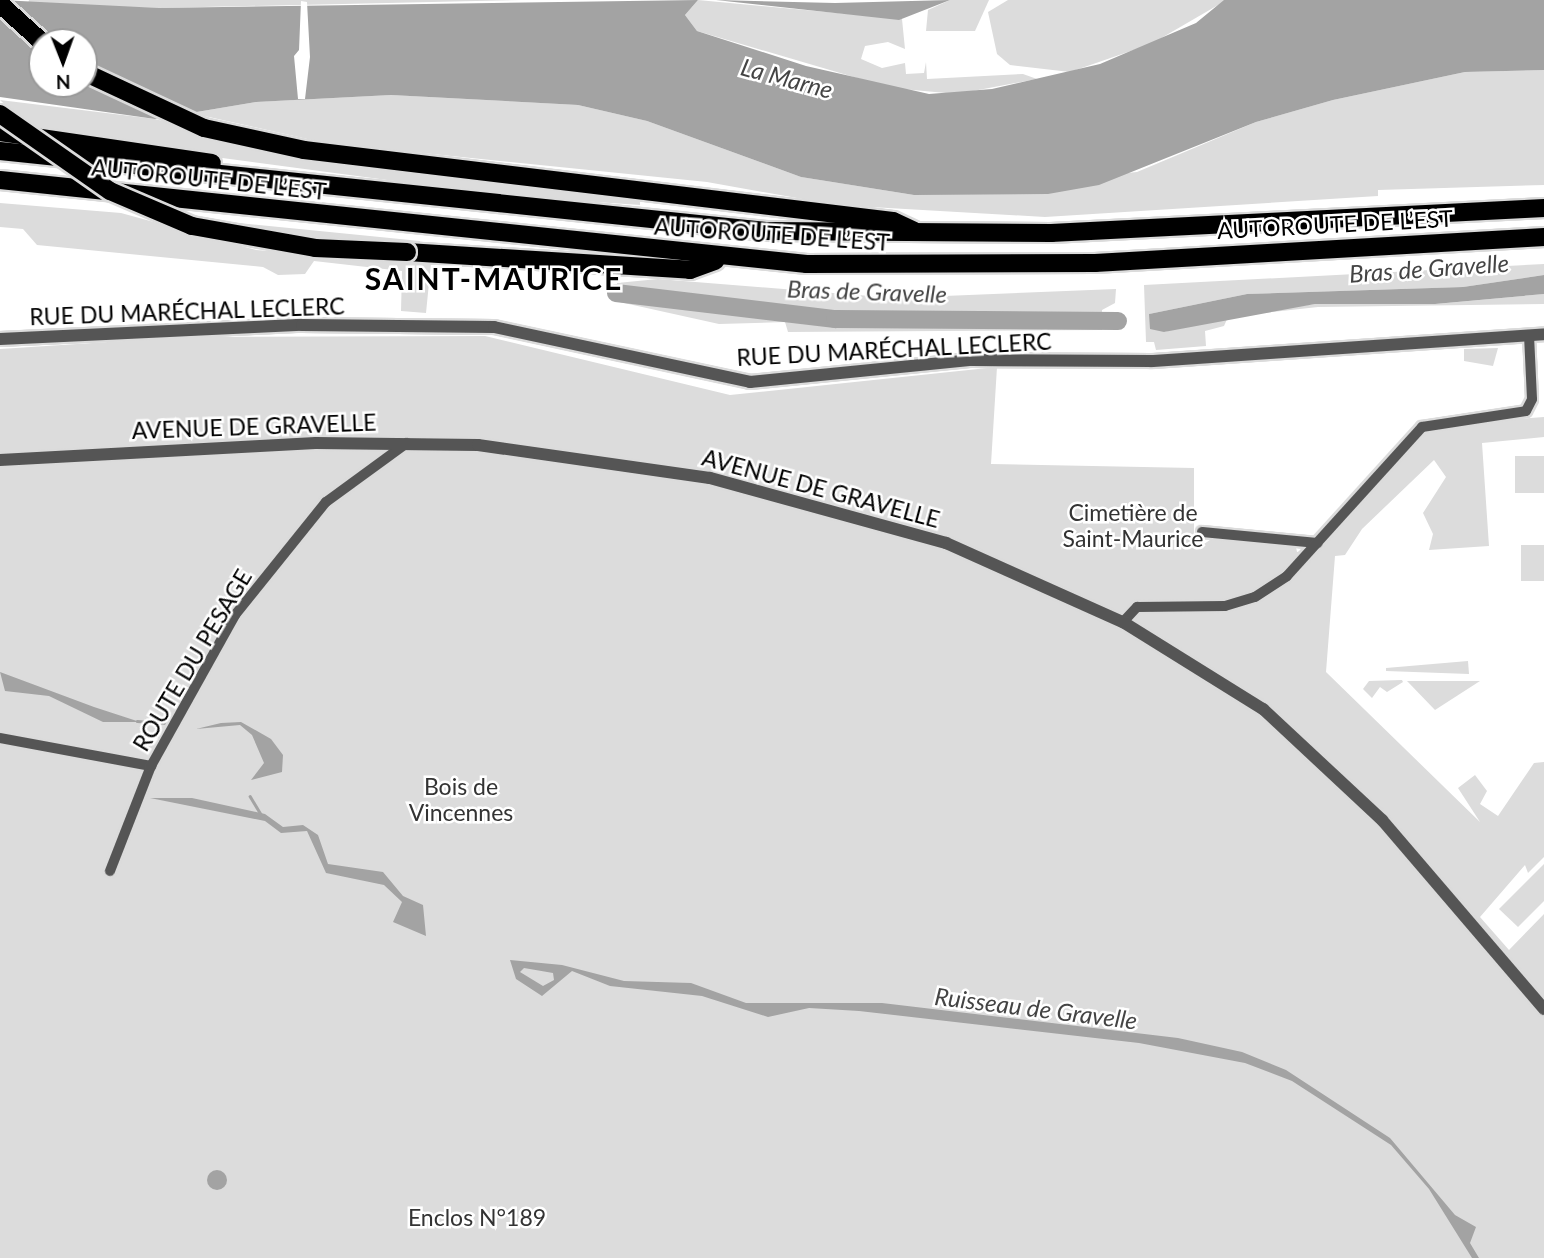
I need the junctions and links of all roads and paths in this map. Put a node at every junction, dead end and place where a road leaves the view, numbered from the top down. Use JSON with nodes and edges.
{"nodes":[{"id":1,"x":0,"y":4,"type":"edge"},
{"id":2,"x":28,"y":29,"type":"edge"},
{"id":3,"x":98,"y":79,"type":"edge"},
{"id":4,"x":0,"y":114,"type":"edge"},
{"id":5,"x":0,"y":132,"type":"edge"},
{"id":6,"x":0,"y":151,"type":"edge"},
{"id":7,"x":0,"y":180,"type":"edge"},
{"id":8,"x":292,"y":182,"type":"junction"},
{"id":9,"x":1544,"y":208,"type":"edge"},
{"id":10,"x":920,"y":234,"type":"junction"},
{"id":11,"x":1544,"y":237,"type":"edge"},
{"id":12,"x":722,"y":258,"type":"junction"},
{"id":13,"x":1544,"y":334,"type":"edge"},
{"id":14,"x":1529,"y":335,"type":"junction"},
{"id":15,"x":0,"y":340,"type":"edge"},
{"id":16,"x":410,"y":442,"type":"junction"},
{"id":17,"x":0,"y":460,"type":"edge"},
{"id":18,"x":1202,"y":532,"type":"dead end"},
{"id":19,"x":1317,"y":543,"type":"junction"},
{"id":20,"x":1123,"y":622,"type":"junction"},
{"id":21,"x":0,"y":738,"type":"edge"},
{"id":22,"x":151,"y":766,"type":"junction"},
{"id":23,"x":110,"y":871,"type":"dead end"},
{"id":24,"x":1544,"y":1009,"type":"edge"}],
"edges":[{"from":1,"to":2,"type":"highway"},
{"from":3,"to":10,"type":"highway"},
{"from":4,"to":12,"type":"highway","bridge":true},
{"from":5,"to":8,"type":"highway"},
{"from":6,"to":8,"type":"highway","name":"AUTOROUTE DE L’EST"},
{"from":7,"to":12,"type":"highway","name":"AUTOROUTE DE L’EST"},
{"from":8,"to":10,"type":"highway","name":"AUTOROUTE DE L’EST"},
{"from":9,"to":10,"type":"highway","name":"AUTOROUTE DE L’EST"},
{"from":11,"to":12,"type":"highway","name":"AUTOROUTE DE L’EST"},
{"from":13,"to":14,"type":"street","name":"RUE DU MARÉCHAL LECLERC"},
{"from":14,"to":15,"type":"street","name":"RUE DU MARÉCHAL LECLERC"},
{"from":14,"to":19,"type":"street"},
{"from":16,"to":17,"type":"street","name":"AVENUE DE GRAVELLE"},
{"from":16,"to":20,"type":"street","name":"AVENUE DE GRAVELLE"},
{"from":16,"to":22,"type":"street","name":"ROUTE DU PESAGE"},
{"from":18,"to":19,"type":"street"},
{"from":19,"to":20,"type":"street"},
{"from":20,"to":24,"type":"street","name":"AVENUE DE GRAVELLE"},
{"from":21,"to":22,"type":"street"},
{"from":22,"to":23,"type":"street","name":"ROUTE DU PESAGE"}]}
